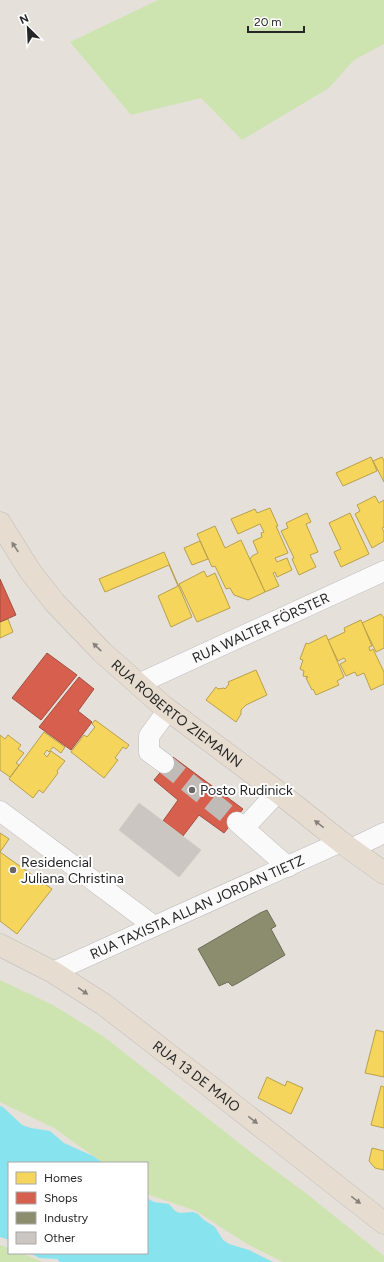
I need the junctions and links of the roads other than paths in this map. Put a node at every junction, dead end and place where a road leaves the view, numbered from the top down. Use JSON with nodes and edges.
{"nodes":[{"id":1,"x":0,"y":522,"type":"edge"},
{"id":2,"x":384,"y":571,"type":"edge"},
{"id":3,"x":138,"y":684,"type":"junction"},
{"id":4,"x":168,"y":710,"type":"junction"},
{"id":5,"x":164,"y":763,"type":"tunnel mouth"},
{"id":6,"x":278,"y":792,"type":"junction"},
{"id":7,"x":0,"y":811,"type":"edge"},
{"id":8,"x":384,"y":833,"type":"edge"},
{"id":9,"x":346,"y":846,"type":"junction"},
{"id":10,"x":288,"y":867,"type":"junction"},
{"id":11,"x":384,"y":873,"type":"edge"},
{"id":12,"x":154,"y":926,"type":"junction"},
{"id":13,"x":0,"y":945,"type":"edge"},
{"id":14,"x":53,"y":972,"type":"junction"},
{"id":15,"x":384,"y":1223,"type":"edge"}],
"edges":[{"from":3,"to":1,"type":"main road","name":"RUA ROBERTO ZIEMANN","one_way":true},
{"from":2,"to":3,"type":"street","name":"RUA WALTER FÖRSTER"},
{"from":3,"to":4,"type":"main road","name":"RUA ROBERTO ZIEMANN"},
{"from":4,"to":5,"type":"street"},
{"from":4,"to":6,"type":"main road","name":"RUA ROBERTO ZIEMANN"},
{"from":9,"to":6,"type":"main road","name":"RUA ROBERTO ZIEMANN","one_way":true},
{"from":6,"to":10,"type":"street"},
{"from":7,"to":12,"type":"street"},
{"from":8,"to":9,"type":"street","name":"RUA TAXISTA ALLAN JORDAN TIETZ"},
{"from":9,"to":10,"type":"street","name":"RUA TAXISTA ALLAN JORDAN TIETZ"},
{"from":9,"to":11,"type":"main road","name":"RUA ROBERTO ZIEMANN"},
{"from":10,"to":12,"type":"street","name":"RUA TAXISTA ALLAN JORDAN TIETZ"},
{"from":12,"to":14,"type":"street","name":"RUA TAXISTA ALLAN JORDAN TIETZ"},
{"from":13,"to":14,"type":"main road","name":"RUA 13 DE MAIO"},
{"from":14,"to":15,"type":"main road","name":"RUA 13 DE MAIO","one_way":true}]}
